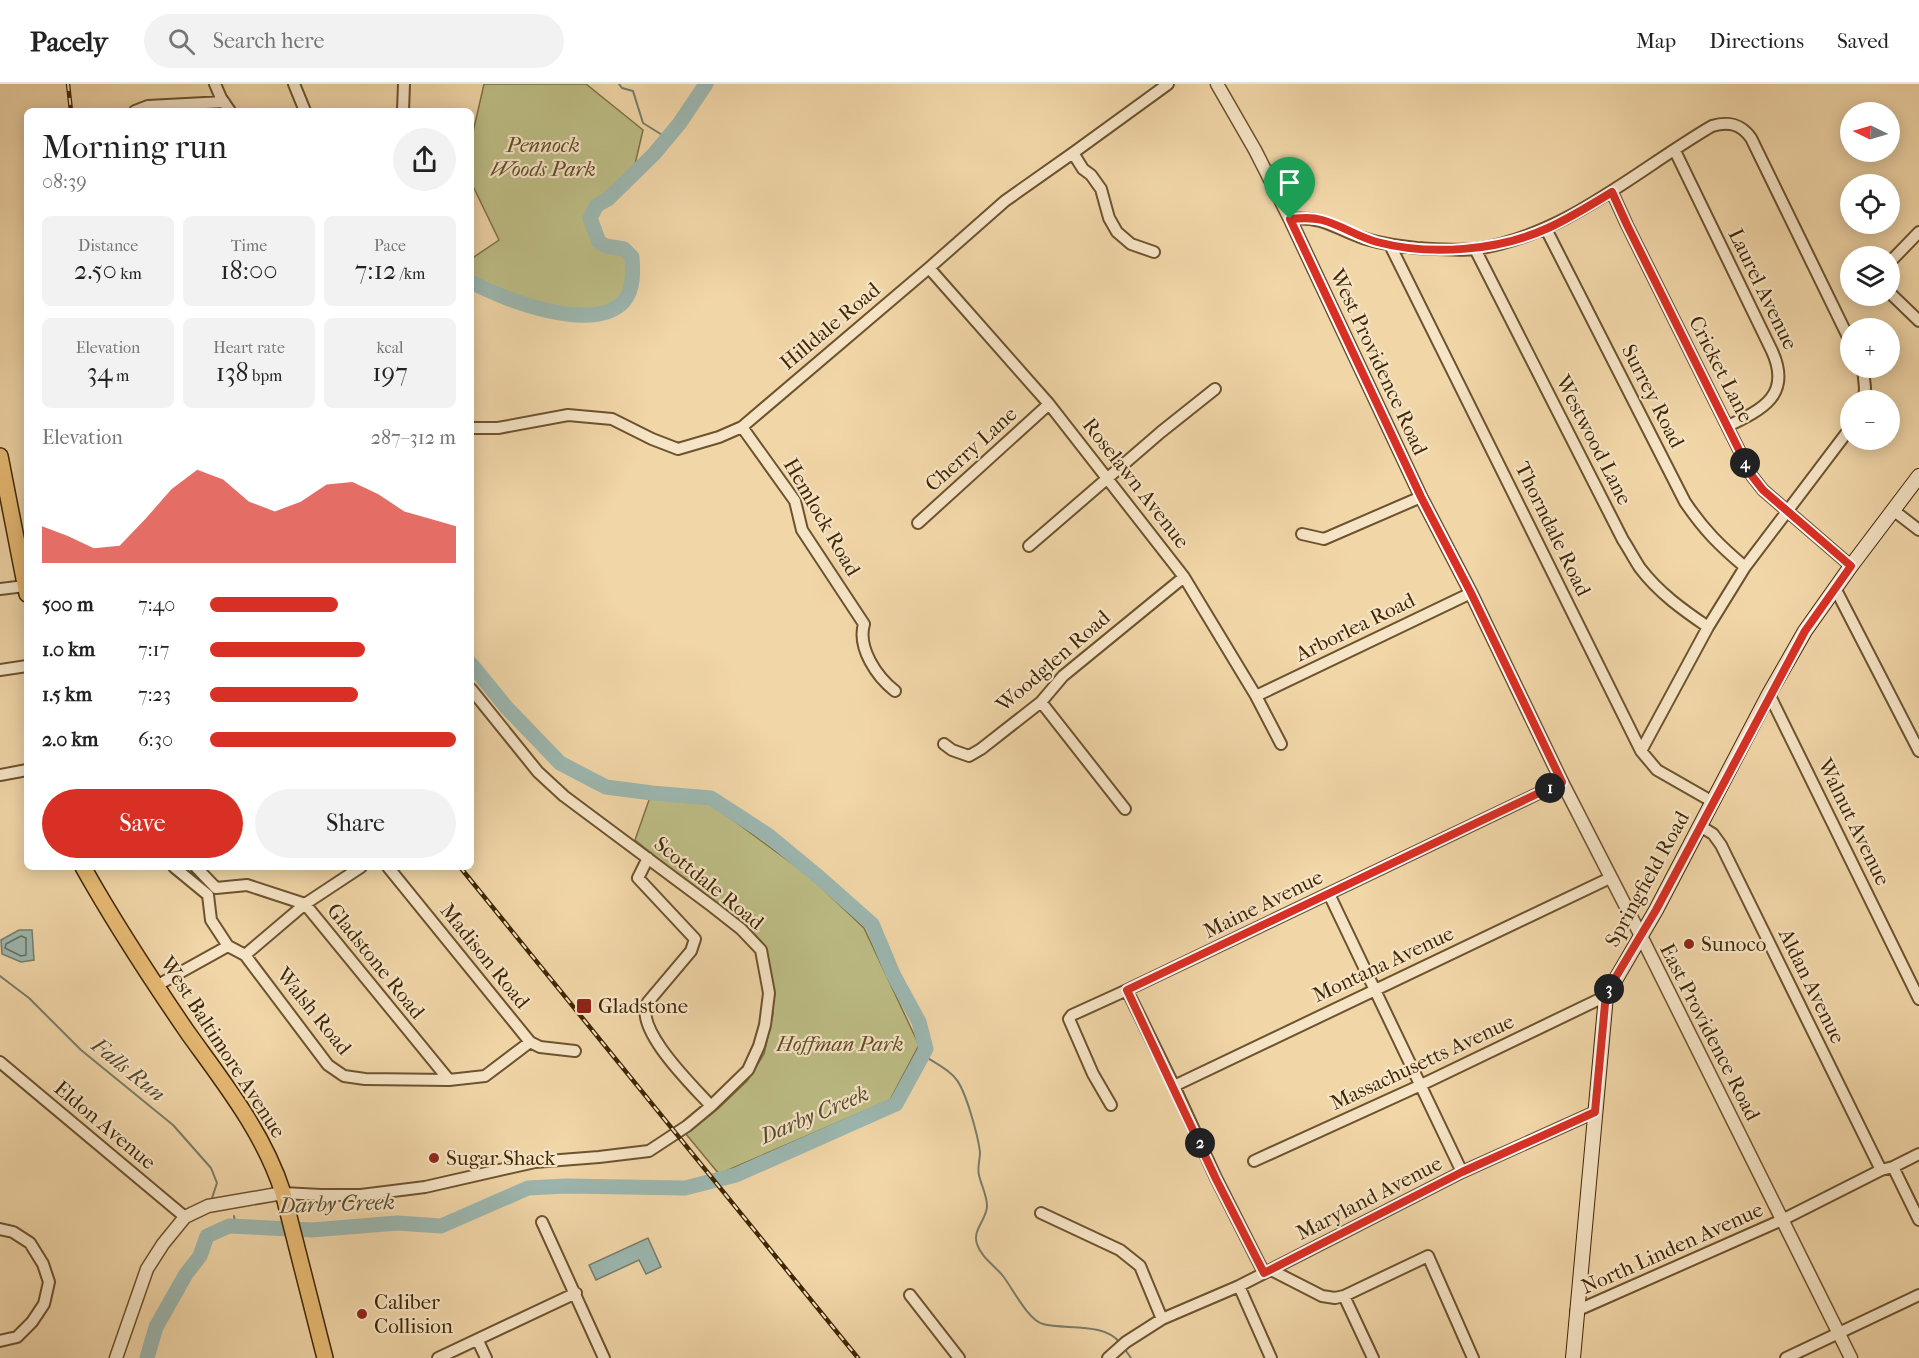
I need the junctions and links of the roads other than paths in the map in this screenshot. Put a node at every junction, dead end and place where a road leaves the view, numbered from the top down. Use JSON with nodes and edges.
{"nodes":[{"id":1,"x":215,"y":84,"type":"edge"},
{"id":2,"x":294,"y":84,"type":"edge"},
{"id":3,"x":404,"y":84,"type":"edge"},
{"id":4,"x":1168,"y":84,"type":"edge"},
{"id":5,"x":1217,"y":84,"type":"edge"},
{"id":6,"x":227,"y":107,"type":"edge"},
{"id":7,"x":143,"y":108,"type":"edge"},
{"id":8,"x":304,"y":108,"type":"edge"},
{"id":9,"x":402,"y":108,"type":"edge"},
{"id":10,"x":1675,"y":151,"type":"junction"},
{"id":11,"x":1073,"y":153,"type":"junction"},
{"id":12,"x":1612,"y":192,"type":"junction"},
{"id":13,"x":1290,"y":219,"type":"junction"},
{"id":14,"x":1546,"y":229,"type":"junction"},
{"id":15,"x":1919,"y":232,"type":"edge"},
{"id":16,"x":1390,"y":245,"type":"junction"},
{"id":17,"x":1475,"y":249,"type":"junction"},
{"id":18,"x":1154,"y":252,"type":"dead end"},
{"id":19,"x":1900,"y":252,"type":"edge"},
{"id":20,"x":929,"y":268,"type":"junction"},
{"id":21,"x":1900,"y":303,"type":"edge"},
{"id":22,"x":1840,"y":321,"type":"edge"},
{"id":23,"x":1919,"y":321,"type":"edge"},
{"id":24,"x":1215,"y":389,"type":"dead end"},
{"id":25,"x":1049,"y":404,"type":"junction"},
{"id":26,"x":1728,"y":426,"type":"junction"},
{"id":27,"x":742,"y":427,"type":"junction"},
{"id":28,"x":474,"y":428,"type":"edge"},
{"id":29,"x":1840,"y":441,"type":"edge"},
{"id":30,"x":0,"y":456,"type":"edge"},
{"id":31,"x":1919,"y":476,"type":"edge"},
{"id":32,"x":1108,"y":479,"type":"junction"},
{"id":33,"x":1421,"y":497,"type":"junction"},
{"id":34,"x":1893,"y":510,"type":"junction"},
{"id":35,"x":1787,"y":511,"type":"junction"},
{"id":36,"x":918,"y":523,"type":"dead end"},
{"id":37,"x":1919,"y":530,"type":"edge"},
{"id":38,"x":1302,"y":534,"type":"dead end"},
{"id":39,"x":1029,"y":546,"type":"dead end"},
{"id":40,"x":1851,"y":566,"type":"junction"},
{"id":41,"x":1745,"y":567,"type":"junction"},
{"id":42,"x":1184,"y":577,"type":"junction"},
{"id":43,"x":24,"y":580,"type":"edge"},
{"id":44,"x":1835,"y":588,"type":"junction"},
{"id":45,"x":0,"y":589,"type":"edge"},
{"id":46,"x":24,"y":590,"type":"edge"},
{"id":47,"x":1471,"y":593,"type":"junction"},
{"id":48,"x":1708,"y":627,"type":"junction"},
{"id":49,"x":24,"y":666,"type":"edge"},
{"id":50,"x":0,"y":670,"type":"edge"},
{"id":51,"x":895,"y":691,"type":"dead end"},
{"id":52,"x":474,"y":693,"type":"edge"},
{"id":53,"x":1769,"y":694,"type":"junction"},
{"id":54,"x":1256,"y":696,"type":"junction"},
{"id":55,"x":1041,"y":702,"type":"junction"},
{"id":56,"x":944,"y":744,"type":"dead end"},
{"id":57,"x":1281,"y":744,"type":"dead end"},
{"id":58,"x":1641,"y":751,"type":"junction"},
{"id":59,"x":1919,"y":751,"type":"edge"},
{"id":60,"x":24,"y":771,"type":"edge"},
{"id":61,"x":0,"y":775,"type":"edge"},
{"id":62,"x":1562,"y":782,"type":"junction"},
{"id":63,"x":1713,"y":802,"type":"junction"},
{"id":64,"x":1125,"y":809,"type":"dead end"},
{"id":65,"x":1700,"y":826,"type":"junction"},
{"id":66,"x":648,"y":858,"type":"junction"},
{"id":67,"x":85,"y":870,"type":"edge"},
{"id":68,"x":179,"y":870,"type":"edge"},
{"id":69,"x":198,"y":870,"type":"edge"},
{"id":70,"x":356,"y":870,"type":"edge"},
{"id":71,"x":390,"y":870,"type":"edge"},
{"id":72,"x":1610,"y":878,"type":"junction"},
{"id":73,"x":212,"y":891,"type":"junction"},
{"id":74,"x":1329,"y":894,"type":"junction"},
{"id":75,"x":304,"y":904,"type":"junction"},
{"id":76,"x":1641,"y":936,"type":"junction"},
{"id":77,"x":228,"y":946,"type":"junction"},
{"id":78,"x":245,"y":955,"type":"junction"},
{"id":79,"x":156,"y":986,"type":"junction"},
{"id":80,"x":1375,"y":989,"type":"junction"},
{"id":81,"x":1127,"y":990,"type":"junction"},
{"id":82,"x":1606,"y":996,"type":"junction"},
{"id":83,"x":1919,"y":999,"type":"edge"},
{"id":84,"x":530,"y":1042,"type":"junction"},
{"id":85,"x":575,"y":1051,"type":"dead end"},
{"id":86,"x":0,"y":1062,"type":"edge"},
{"id":87,"x":449,"y":1080,"type":"junction"},
{"id":88,"x":1421,"y":1085,"type":"junction"},
{"id":89,"x":1174,"y":1086,"type":"junction"},
{"id":90,"x":1111,"y":1105,"type":"dead end"},
{"id":91,"x":711,"y":1106,"type":"junction"},
{"id":92,"x":1595,"y":1112,"type":"junction"},
{"id":93,"x":1919,"y":1154,"type":"edge"},
{"id":94,"x":1254,"y":1161,"type":"dead end"},
{"id":95,"x":1893,"y":1167,"type":"junction"},
{"id":96,"x":1881,"y":1170,"type":"junction"},
{"id":97,"x":1462,"y":1172,"type":"junction"},
{"id":98,"x":284,"y":1198,"type":"junction"},
{"id":99,"x":1041,"y":1213,"type":"dead end"},
{"id":100,"x":185,"y":1217,"type":"junction"},
{"id":101,"x":1782,"y":1220,"type":"junction"},
{"id":102,"x":1919,"y":1220,"type":"edge"},
{"id":103,"x":542,"y":1222,"type":"dead end"},
{"id":104,"x":0,"y":1229,"type":"edge"},
{"id":105,"x":1268,"y":1272,"type":"junction"},
{"id":106,"x":1239,"y":1286,"type":"junction"},
{"id":107,"x":576,"y":1293,"type":"junction"},
{"id":108,"x":909,"y":1295,"type":"dead end"},
{"id":109,"x":1919,"y":1295,"type":"edge"},
{"id":110,"x":1344,"y":1296,"type":"junction"},
{"id":111,"x":1576,"y":1311,"type":"junction"},
{"id":112,"x":1162,"y":1319,"type":"junction"},
{"id":113,"x":1839,"y":1334,"type":"junction"},
{"id":114,"x":0,"y":1341,"type":"edge"},
{"id":115,"x":478,"y":1341,"type":"junction"},
{"id":116,"x":116,"y":1358,"type":"edge"},
{"id":117,"x":325,"y":1358,"type":"edge"},
{"id":118,"x":438,"y":1358,"type":"edge"},
{"id":119,"x":486,"y":1358,"type":"edge"},
{"id":120,"x":604,"y":1358,"type":"edge"},
{"id":121,"x":959,"y":1358,"type":"edge"},
{"id":122,"x":1108,"y":1358,"type":"edge"},
{"id":123,"x":1271,"y":1358,"type":"edge"},
{"id":124,"x":1374,"y":1358,"type":"edge"},
{"id":125,"x":1473,"y":1358,"type":"edge"},
{"id":126,"x":1573,"y":1358,"type":"edge"},
{"id":127,"x":1786,"y":1358,"type":"edge"},
{"id":128,"x":1851,"y":1358,"type":"edge"}],
"edges":[{"from":1,"to":6,"type":"street"},
{"from":2,"to":8,"type":"street"},
{"from":3,"to":9,"type":"street"},
{"from":4,"to":11,"type":"street","name":"Hilldale Road"},
{"from":5,"to":13,"type":"street","name":"West Providence Road"},
{"from":6,"to":7,"type":"street"},
{"from":10,"to":12,"type":"street"},
{"from":10,"to":22,"type":"street"},
{"from":10,"to":26,"type":"street","name":"Laurel Avenue"},
{"from":11,"to":18,"type":"street"},
{"from":11,"to":20,"type":"street","name":"Hilldale Road"},
{"from":12,"to":14,"type":"street"},
{"from":12,"to":26,"type":"street","name":"Cricket Lane"},
{"from":13,"to":16,"type":"street"},
{"from":13,"to":33,"type":"street","name":"West Providence Road"},
{"from":14,"to":17,"type":"street"},
{"from":14,"to":41,"type":"street","name":"Surrey Road"},
{"from":15,"to":19,"type":"street"},
{"from":16,"to":17,"type":"street"},
{"from":16,"to":58,"type":"street","name":"Thorndale Road"},
{"from":17,"to":48,"type":"street","name":"Westwood Lane"},
{"from":20,"to":25,"type":"street","name":"Roselawn Avenue"},
{"from":20,"to":27,"type":"street","name":"Hilldale Road"},
{"from":21,"to":23,"type":"street"},
{"from":24,"to":32,"type":"street"},
{"from":25,"to":32,"type":"street","name":"Roselawn Avenue"},
{"from":25,"to":36,"type":"street","name":"Cherry Lane"},
{"from":26,"to":35,"type":"street","name":"Cricket Lane"},
{"from":27,"to":28,"type":"street","name":"Hilldale Road"},
{"from":27,"to":51,"type":"street","name":"Hemlock Road"},
{"from":29,"to":35,"type":"street"},
{"from":30,"to":43,"type":"main road"},
{"from":31,"to":34,"type":"main road","name":"Springfield Road"},
{"from":32,"to":39,"type":"street"},
{"from":32,"to":42,"type":"street","name":"Roselawn Avenue"},
{"from":33,"to":38,"type":"street"},
{"from":33,"to":47,"type":"street","name":"East Providence Road"},
{"from":34,"to":37,"type":"street"},
{"from":34,"to":40,"type":"main road","name":"Springfield Road"},
{"from":35,"to":40,"type":"street","name":"Cricket Lane"},
{"from":35,"to":41,"type":"street"},
{"from":40,"to":44,"type":"main road","name":"Springfield Road"},
{"from":41,"to":48,"type":"street"},
{"from":42,"to":54,"type":"street","name":"Roselawn Avenue"},
{"from":42,"to":55,"type":"street","name":"Woodglen Road"},
{"from":44,"to":53,"type":"main road","name":"Springfield Road"},
{"from":44,"to":59,"type":"street"},
{"from":45,"to":46,"type":"street"},
{"from":47,"to":54,"type":"street","name":"Arborlea Road"},
{"from":47,"to":62,"type":"street","name":"East Providence Road"},
{"from":48,"to":58,"type":"street"},
{"from":49,"to":50,"type":"street"},
{"from":52,"to":66,"type":"street","name":"Scottdale Road"},
{"from":53,"to":63,"type":"main road","name":"Springfield Road"},
{"from":53,"to":83,"type":"street","name":"Walnut Avenue"},
{"from":54,"to":57,"type":"street","name":"Roselawn Avenue"},
{"from":55,"to":56,"type":"street","name":"Woodglen Road"},
{"from":55,"to":64,"type":"street"},
{"from":58,"to":63,"type":"street","name":"Thorndale Road"},
{"from":60,"to":61,"type":"street"},
{"from":62,"to":72,"type":"street","name":"East Providence Road"},
{"from":62,"to":74,"type":"street","name":"Maine Avenue"},
{"from":63,"to":65,"type":"main road","name":"Springfield Road"},
{"from":65,"to":76,"type":"main road","name":"Springfield Road"},
{"from":65,"to":96,"type":"street","name":"Aldan Avenue"},
{"from":66,"to":91,"type":"street"},
{"from":66,"to":91,"type":"street","name":"Scottdale Road"},
{"from":67,"to":79,"type":"main road","name":"West Baltimore Avenue"},
{"from":68,"to":73,"type":"street"},
{"from":69,"to":73,"type":"street"},
{"from":70,"to":75,"type":"street"},
{"from":71,"to":84,"type":"street","name":"Madison Road"},
{"from":72,"to":76,"type":"street","name":"East Providence Road"},
{"from":72,"to":80,"type":"street","name":"Montana Avenue"},
{"from":73,"to":75,"type":"street","name":"Gladstone Road"},
{"from":73,"to":77,"type":"street"},
{"from":74,"to":80,"type":"street"},
{"from":74,"to":81,"type":"street","name":"Maine Avenue"},
{"from":75,"to":78,"type":"street"},
{"from":75,"to":87,"type":"street","name":"Gladstone Road"},
{"from":76,"to":82,"type":"main road","name":"Springfield Road"},
{"from":76,"to":101,"type":"street","name":"East Providence Road"},
{"from":77,"to":78,"type":"street","name":"Walsh Road"},
{"from":77,"to":79,"type":"street"},
{"from":78,"to":87,"type":"street","name":"Walsh Road"},
{"from":79,"to":98,"type":"main road","name":"West Baltimore Avenue"},
{"from":80,"to":88,"type":"street"},
{"from":80,"to":89,"type":"street","name":"Montana Avenue"},
{"from":81,"to":89,"type":"street"},
{"from":81,"to":90,"type":"street","name":"Maine Avenue"},
{"from":82,"to":88,"type":"street","name":"Massachusetts Avenue"},
{"from":82,"to":92,"type":"main road","name":"Springfield Road"},
{"from":84,"to":85,"type":"street"},
{"from":84,"to":87,"type":"street","name":"Walsh Road"},
{"from":86,"to":100,"type":"street","name":"Eldon Avenue"},
{"from":88,"to":94,"type":"street","name":"Massachusetts Avenue"},
{"from":88,"to":97,"type":"street"},
{"from":89,"to":105,"type":"street"},
{"from":91,"to":98,"type":"street","name":"Scottdale Road"},
{"from":92,"to":97,"type":"street","name":"Maryland Avenue"},
{"from":92,"to":111,"type":"main road","name":"Springfield Road"},
{"from":93,"to":95,"type":"street","name":"North Linden Avenue"},
{"from":95,"to":96,"type":"street","name":"North Linden Avenue"},
{"from":95,"to":102,"type":"street"},
{"from":96,"to":101,"type":"street","name":"North Linden Avenue"},
{"from":97,"to":105,"type":"street","name":"Maryland Avenue"},
{"from":98,"to":100,"type":"street"},
{"from":98,"to":117,"type":"main road","name":"West Baltimore Avenue"},
{"from":99,"to":112,"type":"street"},
{"from":100,"to":116,"type":"street"},
{"from":101,"to":111,"type":"street","name":"North Linden Avenue"},
{"from":101,"to":113,"type":"street","name":"East Providence Road"},
{"from":103,"to":107,"type":"street"},
{"from":104,"to":114,"type":"street"},
{"from":105,"to":106,"type":"street","name":"Maryland Avenue"},
{"from":105,"to":110,"type":"street"},
{"from":106,"to":112,"type":"street","name":"Maryland Avenue"},
{"from":106,"to":123,"type":"street"},
{"from":107,"to":115,"type":"street"},
{"from":107,"to":120,"type":"street"},
{"from":108,"to":121,"type":"street"},
{"from":109,"to":113,"type":"street"},
{"from":110,"to":124,"type":"street"},
{"from":110,"to":125,"type":"street"},
{"from":111,"to":126,"type":"main road","name":"Springfield Road"},
{"from":112,"to":122,"type":"street","name":"Maryland Avenue"},
{"from":113,"to":127,"type":"street"},
{"from":113,"to":128,"type":"street","name":"East Providence Road"},
{"from":115,"to":118,"type":"street"},
{"from":115,"to":119,"type":"street"}]}
